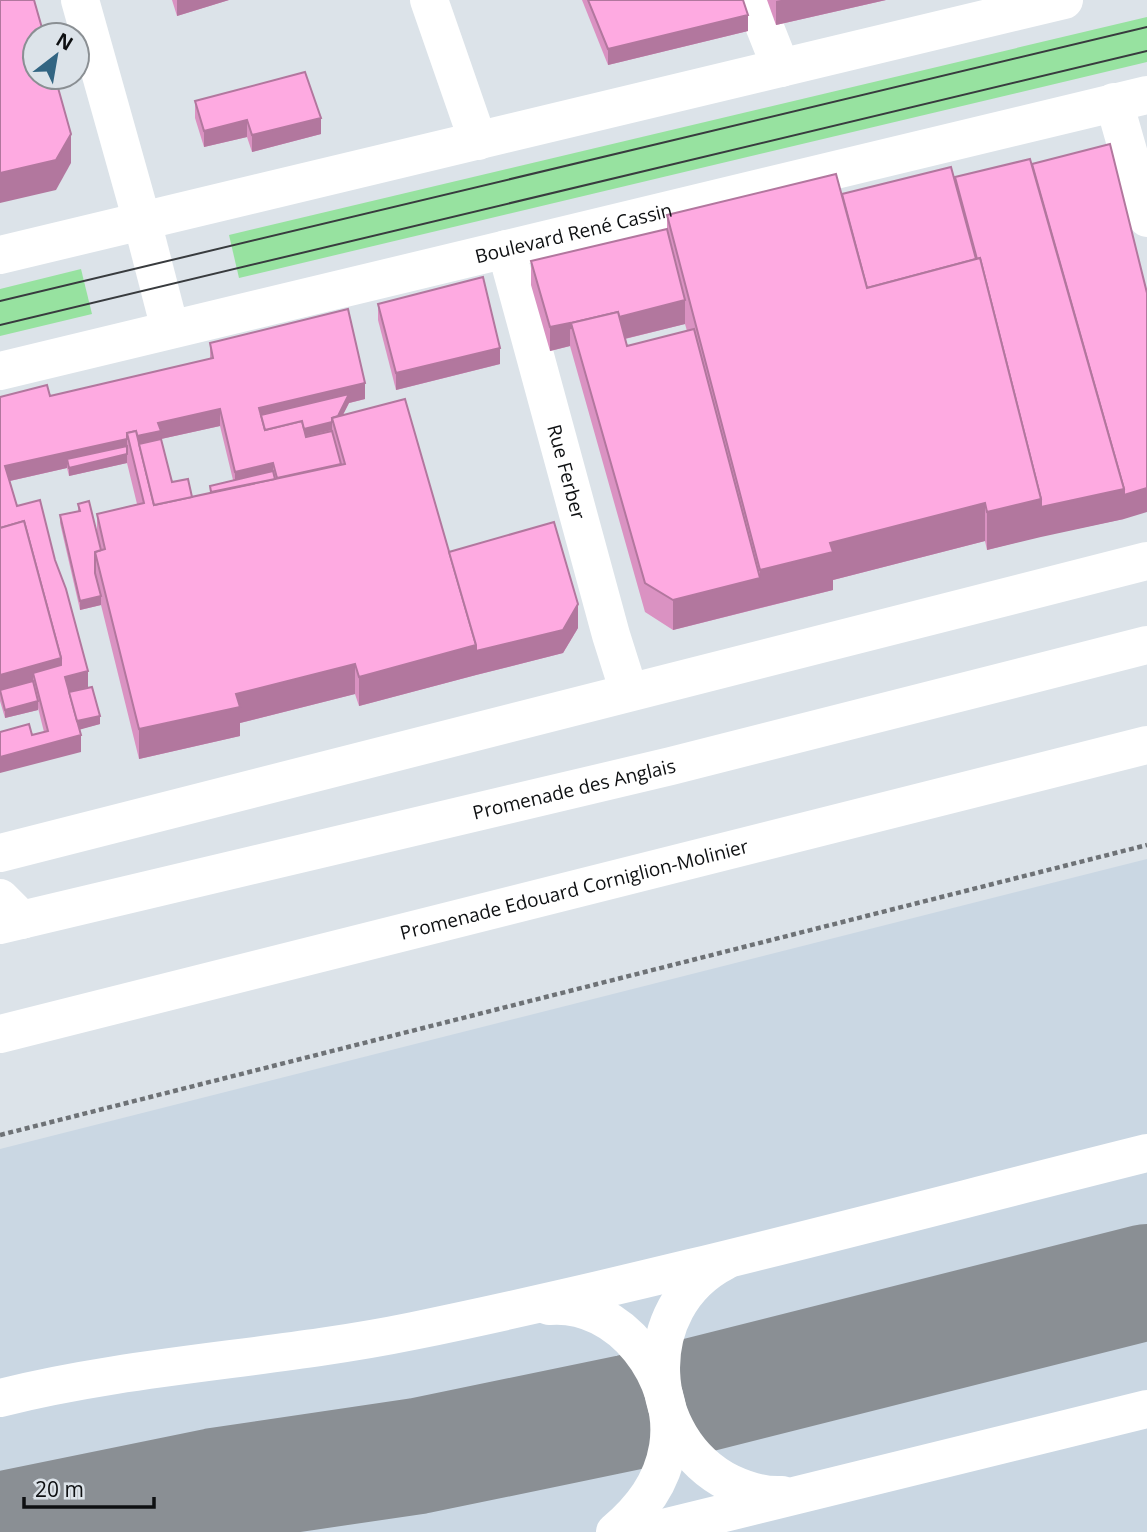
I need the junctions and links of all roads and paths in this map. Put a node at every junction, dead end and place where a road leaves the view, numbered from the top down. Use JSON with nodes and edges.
{"nodes":[{"id":1,"x":80,"y":0,"type":"edge"},
{"id":2,"x":429,"y":0,"type":"edge"},
{"id":3,"x":754,"y":0,"type":"edge"},
{"id":4,"x":1064,"y":0,"type":"edge"},
{"id":5,"x":781,"y":68,"type":"junction"},
{"id":6,"x":1130,"y":99,"type":"edge"},
{"id":7,"x":478,"y":141,"type":"junction"},
{"id":8,"x":1147,"y":218,"type":"edge"},
{"id":9,"x":142,"y":221,"type":"junction"},
{"id":10,"x":506,"y":249,"type":"junction"},
{"id":11,"x":0,"y":255,"type":"edge"},
{"id":12,"x":170,"y":329,"type":"junction"},
{"id":13,"x":0,"y":371,"type":"edge"},
{"id":14,"x":1147,"y":561,"type":"edge"},
{"id":15,"x":1147,"y":645,"type":"edge"},
{"id":16,"x":629,"y":692,"type":"junction"},
{"id":17,"x":1147,"y":745,"type":"edge"},
{"id":18,"x":1147,"y":845,"type":"edge"},
{"id":19,"x":0,"y":853,"type":"edge"},
{"id":20,"x":7,"y":914,"type":"edge"},
{"id":21,"x":0,"y":1034,"type":"edge"},
{"id":22,"x":0,"y":1135,"type":"edge"},
{"id":23,"x":1147,"y":1153,"type":"edge"},
{"id":24,"x":760,"y":1249,"type":"junction"},
{"id":25,"x":519,"y":1308,"type":"junction"},
{"id":26,"x":0,"y":1398,"type":"edge"},
{"id":27,"x":664,"y":1401,"type":"junction"},
{"id":28,"x":1147,"y":1409,"type":"edge"},
{"id":29,"x":815,"y":1492,"type":"junction"},
{"id":30,"x":615,"y":1532,"type":"edge"},
{"id":31,"x":647,"y":1532,"type":"edge"}],
"edges":[{"from":1,"to":9,"type":"main road"},
{"from":2,"to":7,"type":"main road"},
{"from":3,"to":5,"type":"main road"},
{"from":4,"to":5,"type":"main road"},
{"from":5,"to":7,"type":"main road"},
{"from":6,"to":8,"type":"main road"},
{"from":6,"to":10,"type":"main road","name":"Boulevard René Cassin"},
{"from":7,"to":9,"type":"main road"},
{"from":9,"to":11,"type":"main road"},
{"from":9,"to":12,"type":"main road"},
{"from":10,"to":12,"type":"main road","name":"Boulevard René Cassin"},
{"from":10,"to":16,"type":"main road","name":"Rue Ferber"},
{"from":12,"to":13,"type":"main road","name":"Boulevard René Cassin"},
{"from":14,"to":16,"type":"main road"},
{"from":15,"to":20,"type":"main road","name":"Promenade des Anglais"},
{"from":16,"to":19,"type":"main road"},
{"from":17,"to":21,"type":"main road","name":"Promenade Edouard Corniglion-Molinier"},
{"from":18,"to":22,"type":"path"},
{"from":23,"to":24,"type":"main road"},
{"from":24,"to":25,"type":"main road"},
{"from":24,"to":27,"type":"main road"},
{"from":25,"to":26,"type":"main road"},
{"from":25,"to":27,"type":"main road"},
{"from":27,"to":29,"type":"main road"},
{"from":27,"to":30,"type":"main road"},
{"from":28,"to":29,"type":"main road"},
{"from":29,"to":31,"type":"main road"}]}
